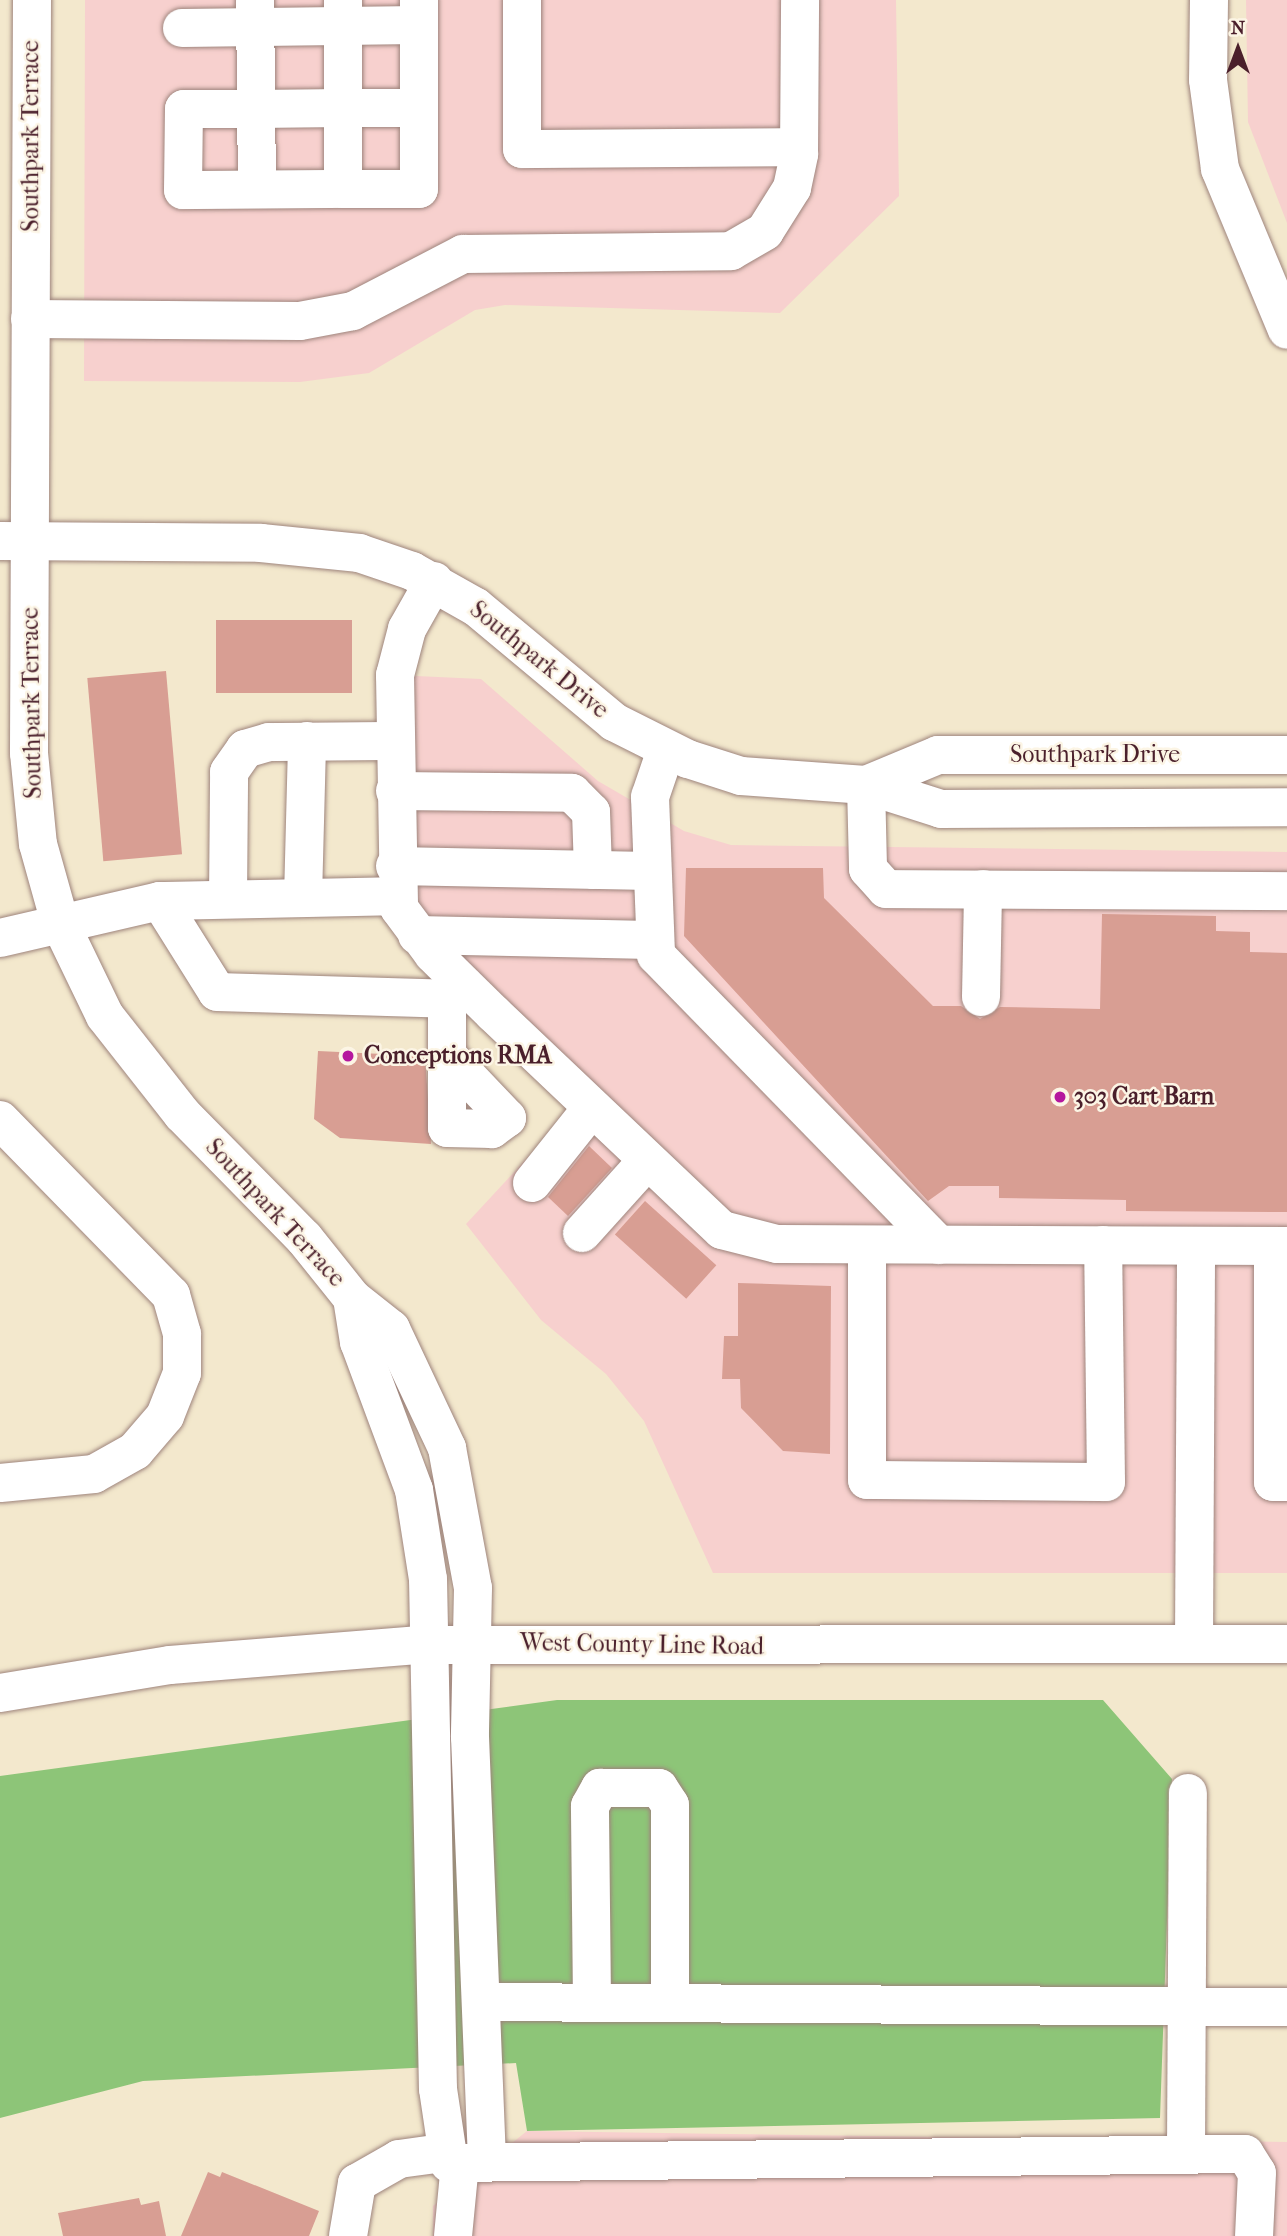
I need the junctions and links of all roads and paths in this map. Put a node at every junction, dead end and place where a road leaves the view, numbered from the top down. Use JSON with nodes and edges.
{"nodes":[{"id":1,"x":32,"y":0,"type":"edge"},
{"id":2,"x":522,"y":0,"type":"edge"},
{"id":3,"x":800,"y":0,"type":"edge"},
{"id":4,"x":1209,"y":0,"type":"edge"},
{"id":5,"x":343,"y":13,"type":"edge"},
{"id":6,"x":419,"y":13,"type":"edge"},
{"id":7,"x":255,"y":14,"type":"edge"},
{"id":8,"x":182,"y":28,"type":"dead end"},
{"id":9,"x":343,"y":108,"type":"junction"},
{"id":10,"x":419,"y":108,"type":"junction"},
{"id":11,"x":256,"y":109,"type":"junction"},
{"id":12,"x":799,"y":147,"type":"junction"},
{"id":13,"x":257,"y":189,"type":"junction"},
{"id":14,"x":343,"y":189,"type":"junction"},
{"id":15,"x":30,"y":319,"type":"junction"},
{"id":16,"x":1287,"y":330,"type":"edge"},
{"id":17,"x":15,"y":541,"type":"edge"},
{"id":18,"x":434,"y":581,"type":"junction"},
{"id":19,"x":307,"y":741,"type":"junction"},
{"id":20,"x":395,"y":741,"type":"junction"},
{"id":21,"x":666,"y":750,"type":"junction"},
{"id":22,"x":1287,"y":755,"type":"edge"},
{"id":23,"x":866,"y":785,"type":"junction"},
{"id":24,"x":395,"y":791,"type":"junction"},
{"id":25,"x":1287,"y":807,"type":"edge"},
{"id":26,"x":593,"y":870,"type":"junction"},
{"id":27,"x":650,"y":871,"type":"junction"},
{"id":28,"x":395,"y":881,"type":"junction"},
{"id":29,"x":983,"y":889,"type":"junction"},
{"id":30,"x":1287,"y":891,"type":"edge"},
{"id":31,"x":303,"y":898,"type":"junction"},
{"id":32,"x":228,"y":899,"type":"junction"},
{"id":33,"x":160,"y":901,"type":"junction"},
{"id":34,"x":60,"y":923,"type":"junction"},
{"id":35,"x":416,"y":935,"type":"junction"},
{"id":36,"x":0,"y":938,"type":"edge"},
{"id":37,"x":651,"y":940,"type":"junction"},
{"id":38,"x":456,"y":993,"type":"junction"},
{"id":39,"x":981,"y":997,"type":"dead end"},
{"id":40,"x":447,"y":1055,"type":"dead end"},
{"id":41,"x":590,"y":1110,"type":"junction"},
{"id":42,"x":0,"y":1120,"type":"edge"},
{"id":43,"x":646,"y":1162,"type":"junction"},
{"id":44,"x":532,"y":1183,"type":"dead end"},
{"id":45,"x":582,"y":1233,"type":"dead end"},
{"id":46,"x":867,"y":1245,"type":"junction"},
{"id":47,"x":939,"y":1245,"type":"junction"},
{"id":48,"x":1103,"y":1245,"type":"junction"},
{"id":49,"x":1196,"y":1246,"type":"junction"},
{"id":50,"x":1280,"y":1246,"type":"edge"},
{"id":51,"x":352,"y":1298,"type":"junction"},
{"id":52,"x":1287,"y":1482,"type":"edge"},
{"id":53,"x":0,"y":1483,"type":"edge"},
{"id":54,"x":473,"y":1643,"type":"junction"},
{"id":55,"x":1194,"y":1643,"type":"junction"},
{"id":56,"x":433,"y":1644,"type":"junction"},
{"id":57,"x":1287,"y":1644,"type":"edge"},
{"id":58,"x":0,"y":1693,"type":"edge"},
{"id":59,"x":1188,"y":1793,"type":"dead end"},
{"id":60,"x":481,"y":2002,"type":"junction"},
{"id":61,"x":592,"y":2003,"type":"junction"},
{"id":62,"x":670,"y":2003,"type":"junction"},
{"id":63,"x":1189,"y":2006,"type":"junction"},
{"id":64,"x":1287,"y":2007,"type":"edge"},
{"id":65,"x":1186,"y":2152,"type":"junction"},
{"id":66,"x":463,"y":2159,"type":"junction"},
{"id":67,"x":348,"y":2236,"type":"edge"},
{"id":68,"x":453,"y":2236,"type":"edge"},
{"id":69,"x":1254,"y":2236,"type":"edge"}],
"edges":[{"from":1,"to":15,"type":"street","name":"Southpark Terrace"},
{"from":2,"to":12,"type":"street"},
{"from":3,"to":12,"type":"street"},
{"from":4,"to":16,"type":"street"},
{"from":5,"to":6,"type":"street"},
{"from":5,"to":7,"type":"street"},
{"from":5,"to":9,"type":"street"},
{"from":6,"to":10,"type":"street"},
{"from":7,"to":8,"type":"street"},
{"from":7,"to":11,"type":"street"},
{"from":9,"to":10,"type":"street"},
{"from":9,"to":11,"type":"street"},
{"from":9,"to":14,"type":"street"},
{"from":10,"to":14,"type":"street"},
{"from":11,"to":13,"type":"street"},
{"from":11,"to":13,"type":"street"},
{"from":12,"to":15,"type":"street"},
{"from":13,"to":14,"type":"street"},
{"from":15,"to":17,"type":"street","name":"Southpark Terrace"},
{"from":17,"to":18,"type":"street","name":"Southpark Drive"},
{"from":17,"to":34,"type":"street","name":"Southpark Terrace"},
{"from":18,"to":20,"type":"street"},
{"from":18,"to":21,"type":"street","name":"Southpark Drive"},
{"from":19,"to":20,"type":"street"},
{"from":19,"to":31,"type":"street"},
{"from":19,"to":32,"type":"street"},
{"from":20,"to":24,"type":"street"},
{"from":21,"to":23,"type":"street","name":"Southpark Drive"},
{"from":21,"to":27,"type":"street"},
{"from":22,"to":23,"type":"street","name":"Southpark Drive"},
{"from":23,"to":25,"type":"street","name":"Southpark Drive"},
{"from":23,"to":29,"type":"street"},
{"from":24,"to":26,"type":"street"},
{"from":24,"to":28,"type":"street"},
{"from":26,"to":27,"type":"street"},
{"from":26,"to":28,"type":"street"},
{"from":27,"to":37,"type":"street"},
{"from":28,"to":31,"type":"street"},
{"from":28,"to":35,"type":"street"},
{"from":29,"to":30,"type":"street"},
{"from":29,"to":39,"type":"street"},
{"from":31,"to":32,"type":"street"},
{"from":32,"to":33,"type":"street"},
{"from":33,"to":34,"type":"street"},
{"from":33,"to":38,"type":"street"},
{"from":34,"to":36,"type":"street"},
{"from":34,"to":51,"type":"street","name":"Southpark Terrace"},
{"from":35,"to":37,"type":"street"},
{"from":35,"to":38,"type":"street"},
{"from":37,"to":47,"type":"street"},
{"from":38,"to":40,"type":"street"},
{"from":38,"to":41,"type":"street"},
{"from":41,"to":43,"type":"street"},
{"from":41,"to":44,"type":"street"},
{"from":42,"to":53,"type":"street"},
{"from":43,"to":45,"type":"street"},
{"from":43,"to":46,"type":"street"},
{"from":46,"to":47,"type":"street"},
{"from":46,"to":48,"type":"street"},
{"from":47,"to":48,"type":"street"},
{"from":48,"to":49,"type":"street"},
{"from":49,"to":50,"type":"street"},
{"from":49,"to":55,"type":"street"},
{"from":50,"to":52,"type":"street"},
{"from":51,"to":54,"type":"street","name":"Southpark Terrace"},
{"from":51,"to":56,"type":"street","name":"Southpark Terrace"},
{"from":54,"to":55,"type":"street","name":"West County Line Road"},
{"from":54,"to":56,"type":"street","name":"West County Line Road"},
{"from":54,"to":60,"type":"street","name":"Southpark Terrace"},
{"from":55,"to":57,"type":"street","name":"West County Line Road"},
{"from":56,"to":58,"type":"street","name":"West County Line Road"},
{"from":56,"to":66,"type":"street","name":"Southpark Terrace"},
{"from":59,"to":63,"type":"street"},
{"from":60,"to":61,"type":"street"},
{"from":60,"to":66,"type":"street","name":"Southpark Terrace"},
{"from":61,"to":62,"type":"street"},
{"from":61,"to":62,"type":"street"},
{"from":62,"to":63,"type":"street"},
{"from":63,"to":64,"type":"street"},
{"from":63,"to":65,"type":"street"},
{"from":65,"to":66,"type":"street"},
{"from":65,"to":69,"type":"street"},
{"from":66,"to":67,"type":"street"},
{"from":66,"to":68,"type":"street"}]}
